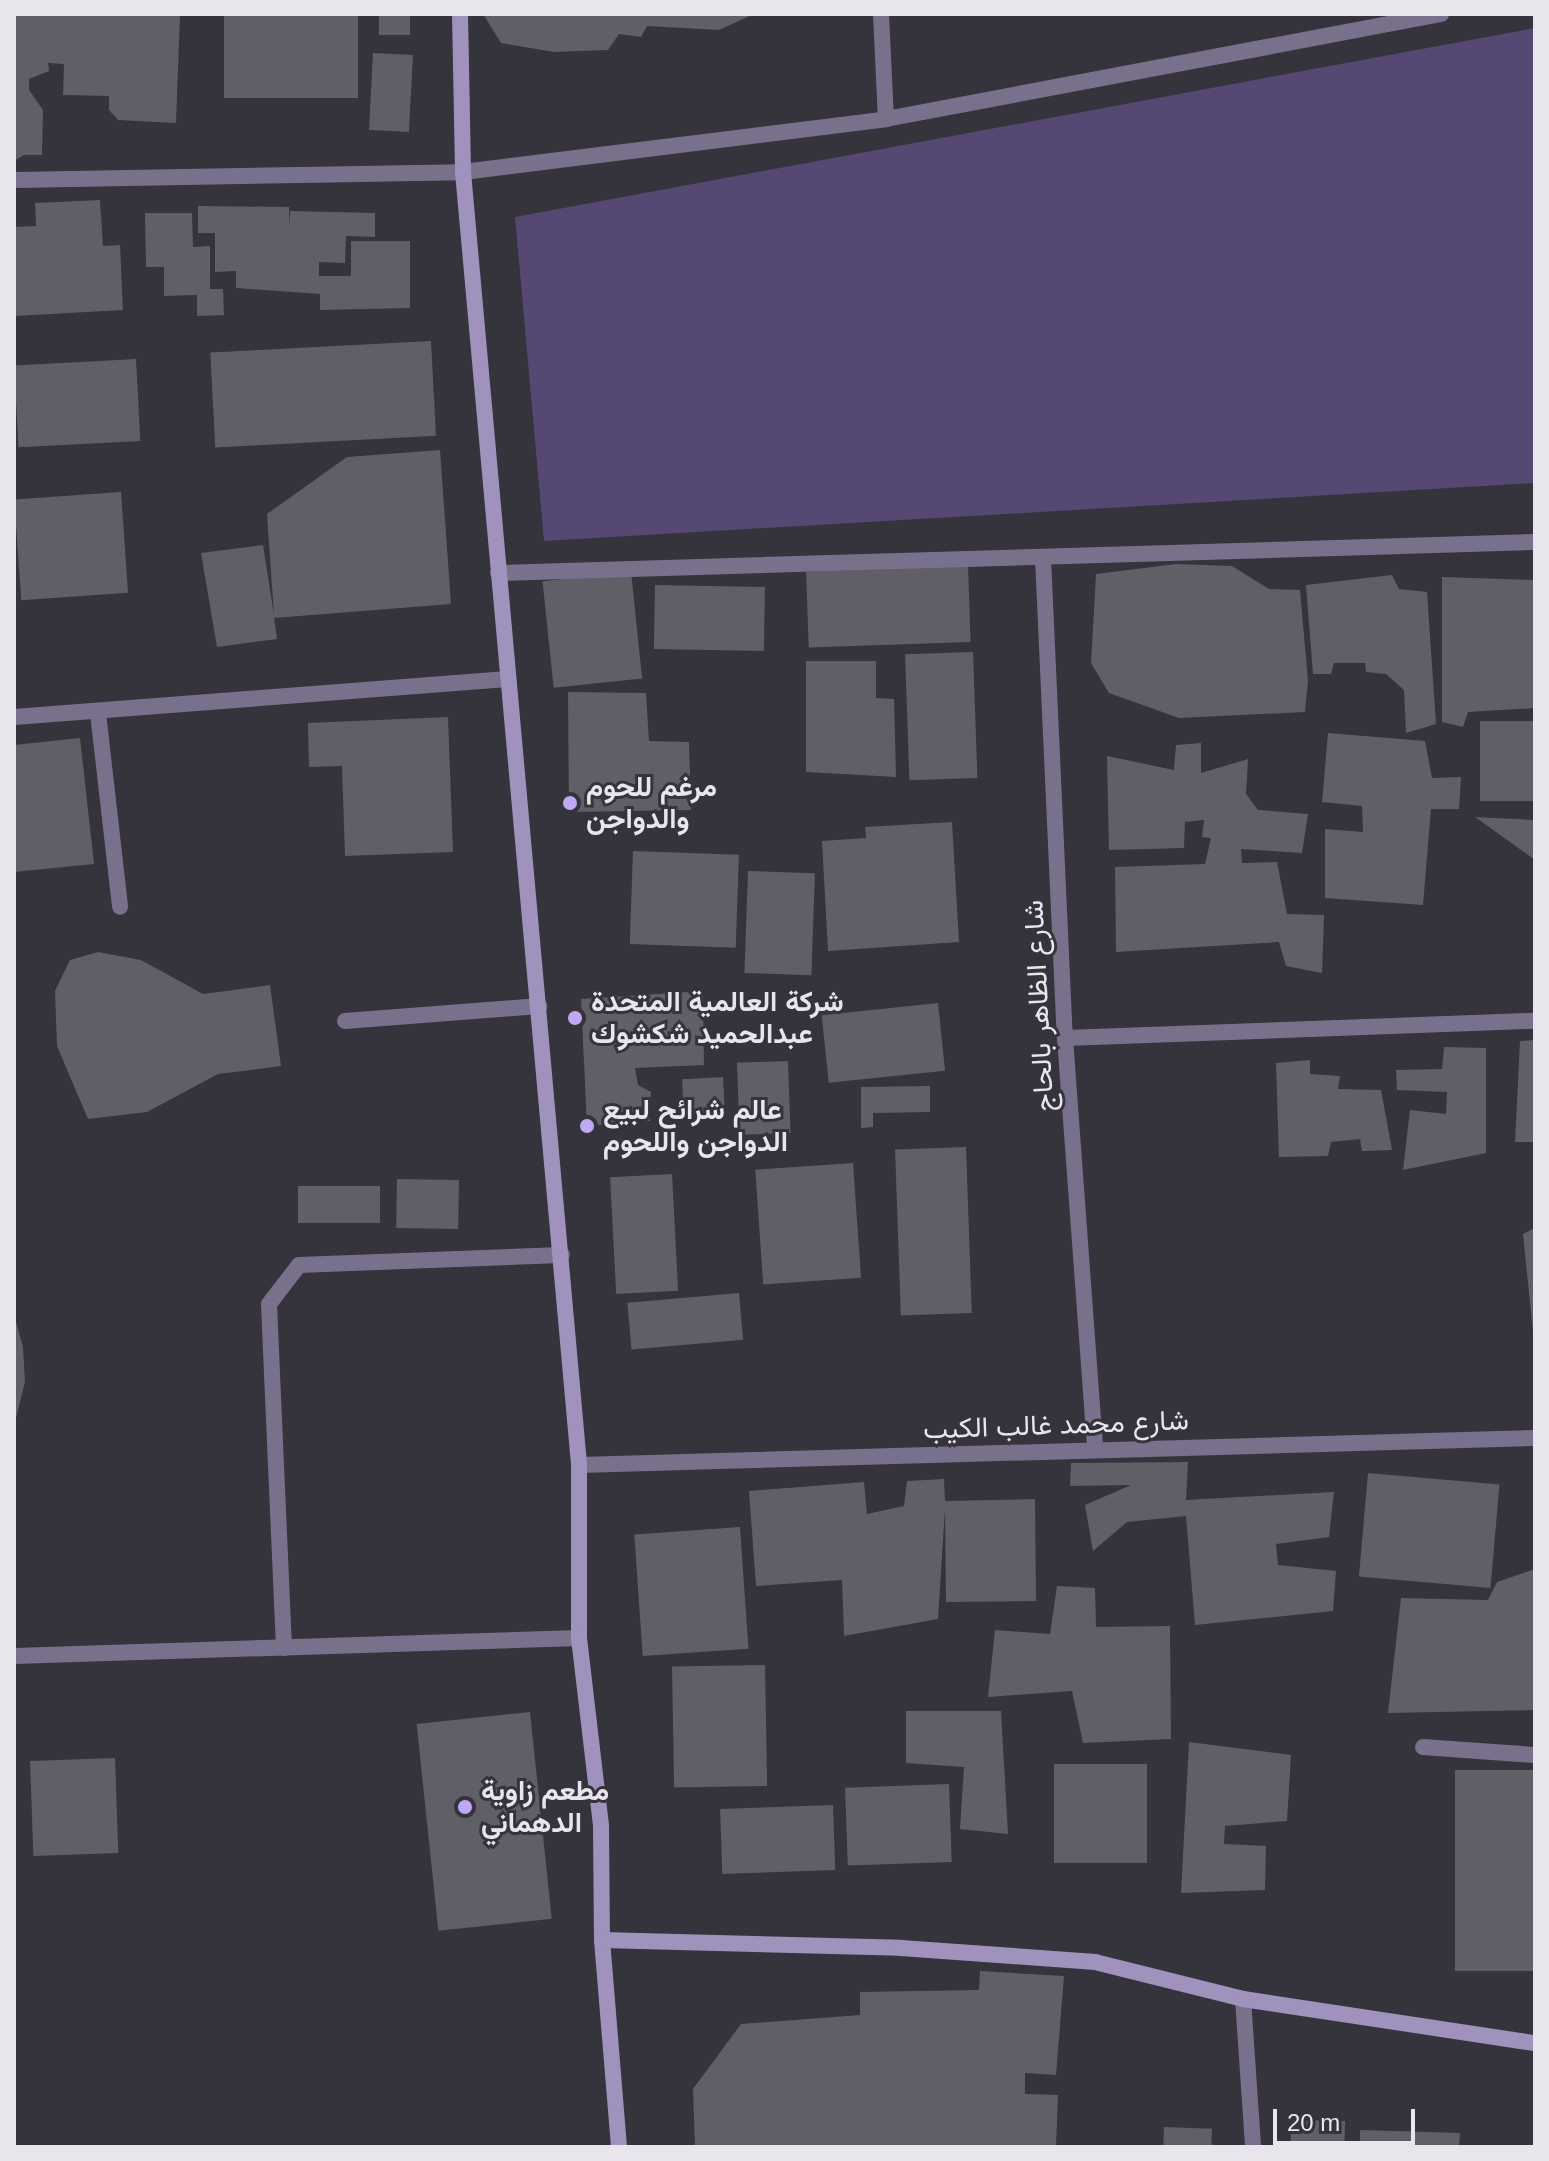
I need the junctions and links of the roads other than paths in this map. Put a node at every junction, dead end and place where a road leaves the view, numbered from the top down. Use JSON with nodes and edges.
{"nodes":[{"id":1,"x":460,"y":14,"type":"edge"},
{"id":2,"x":881,"y":14,"type":"edge"},
{"id":3,"x":1441,"y":14,"type":"edge"},
{"id":4,"x":886,"y":119,"type":"junction"},
{"id":5,"x":463,"y":172,"type":"junction"},
{"id":6,"x":14,"y":180,"type":"edge"},
{"id":7,"x":1535,"y":542,"type":"edge"},
{"id":8,"x":1043,"y":558,"type":"junction"},
{"id":9,"x":498,"y":573,"type":"junction"},
{"id":10,"x":508,"y":679,"type":"junction"},
{"id":11,"x":98,"y":713,"type":"junction"},
{"id":12,"x":14,"y":717,"type":"edge"},
{"id":13,"x":120,"y":907,"type":"dead end"},
{"id":14,"x":539,"y":1006,"type":"junction"},
{"id":15,"x":345,"y":1021,"type":"dead end"},
{"id":16,"x":1535,"y":1021,"type":"edge"},
{"id":17,"x":1065,"y":1038,"type":"junction"},
{"id":18,"x":562,"y":1255,"type":"junction"},
{"id":19,"x":1535,"y":1438,"type":"edge"},
{"id":20,"x":1095,"y":1450,"type":"junction"},
{"id":21,"x":579,"y":1465,"type":"junction"},
{"id":22,"x":579,"y":1638,"type":"junction"},
{"id":23,"x":284,"y":1648,"type":"junction"},
{"id":24,"x":14,"y":1656,"type":"edge"},
{"id":25,"x":1423,"y":1747,"type":"dead end"},
{"id":26,"x":1535,"y":1755,"type":"edge"},
{"id":27,"x":602,"y":1940,"type":"junction"},
{"id":28,"x":1243,"y":1999,"type":"junction"},
{"id":29,"x":1535,"y":2043,"type":"edge"},
{"id":30,"x":619,"y":2147,"type":"edge"},
{"id":31,"x":1253,"y":2147,"type":"edge"}],
"edges":[{"from":1,"to":5,"type":"street"},
{"from":2,"to":4,"type":"street"},
{"from":3,"to":4,"type":"street"},
{"from":4,"to":5,"type":"street"},
{"from":5,"to":6,"type":"street"},
{"from":5,"to":9,"type":"street"},
{"from":7,"to":8,"type":"street"},
{"from":8,"to":9,"type":"street"},
{"from":8,"to":17,"type":"street","name":"شارع الظاهر بالحاج"},
{"from":9,"to":10,"type":"street"},
{"from":10,"to":11,"type":"street"},
{"from":10,"to":14,"type":"street"},
{"from":11,"to":12,"type":"street"},
{"from":11,"to":13,"type":"street"},
{"from":14,"to":15,"type":"street"},
{"from":14,"to":18,"type":"street"},
{"from":16,"to":17,"type":"street"},
{"from":17,"to":20,"type":"street","name":"شارع الظاهر بالحاج"},
{"from":18,"to":21,"type":"street"},
{"from":18,"to":23,"type":"street"},
{"from":19,"to":20,"type":"street","name":"شارع محمد غالب الكيب"},
{"from":20,"to":21,"type":"street","name":"شارع محمد غالب الكيب"},
{"from":21,"to":22,"type":"street"},
{"from":22,"to":23,"type":"street"},
{"from":22,"to":27,"type":"street"},
{"from":23,"to":24,"type":"street"},
{"from":25,"to":26,"type":"street"},
{"from":27,"to":28,"type":"street"},
{"from":27,"to":30,"type":"street"},
{"from":28,"to":29,"type":"street"},
{"from":28,"to":31,"type":"street"}]}
